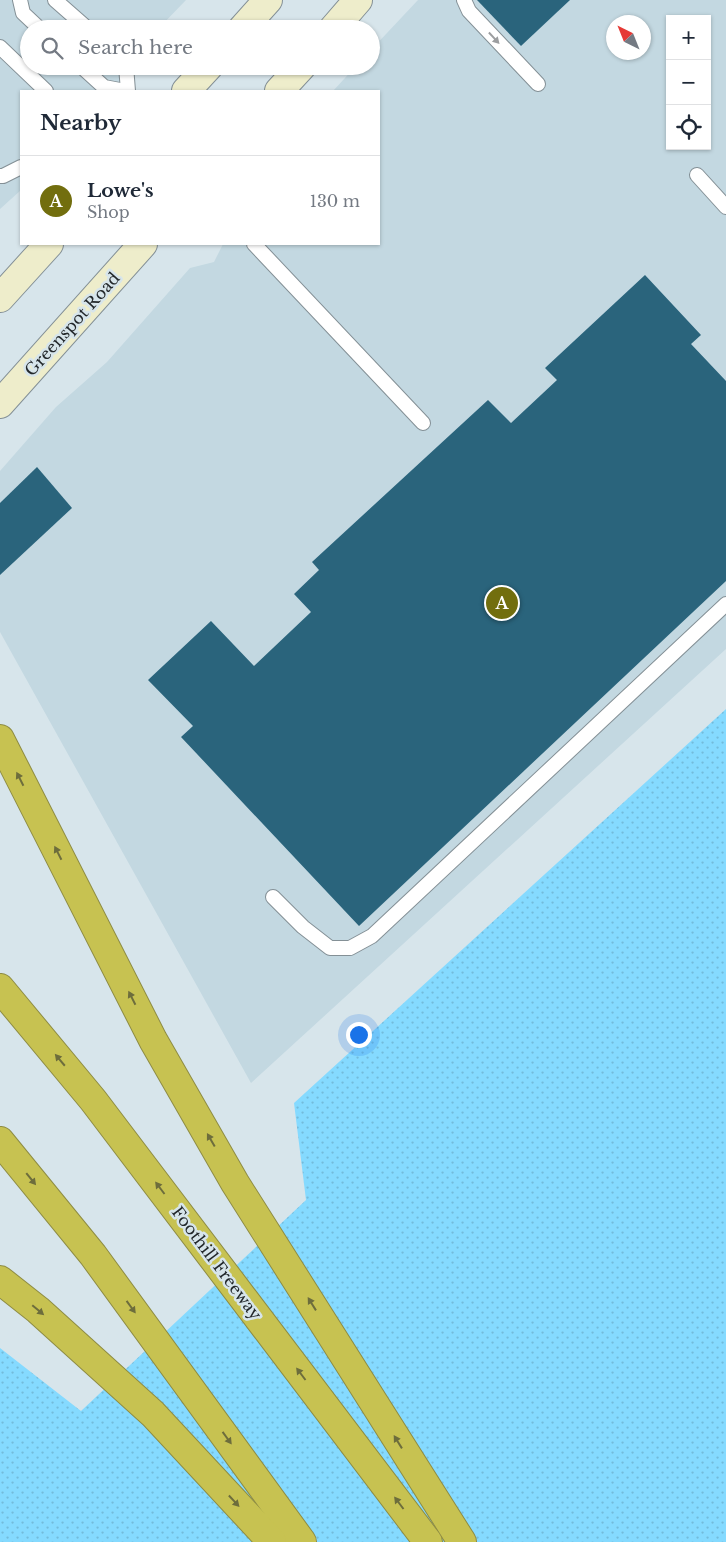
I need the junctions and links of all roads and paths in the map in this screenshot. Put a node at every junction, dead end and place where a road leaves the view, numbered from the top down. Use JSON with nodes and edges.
{"nodes":[{"id":1,"x":20,"y":0,"type":"edge"},
{"id":2,"x":55,"y":0,"type":"edge"},
{"id":3,"x":268,"y":0,"type":"edge"},
{"id":4,"x":358,"y":0,"type":"edge"},
{"id":5,"x":464,"y":0,"type":"edge"},
{"id":6,"x":30,"y":20,"type":"edge"},
{"id":7,"x":78,"y":20,"type":"edge"},
{"id":8,"x":250,"y":20,"type":"edge"},
{"id":9,"x":341,"y":20,"type":"edge"},
{"id":10,"x":0,"y":47,"type":"edge"},
{"id":11,"x":20,"y":66,"type":"edge"},
{"id":12,"x":29,"y":75,"type":"edge"},
{"id":13,"x":90,"y":75,"type":"edge"},
{"id":14,"x":126,"y":75,"type":"edge"},
{"id":15,"x":201,"y":75,"type":"edge"},
{"id":16,"x":294,"y":75,"type":"edge"},
{"id":17,"x":538,"y":84,"type":"dead end"},
{"id":18,"x":45,"y":90,"type":"edge"},
{"id":19,"x":119,"y":90,"type":"edge"},
{"id":20,"x":126,"y":90,"type":"edge"},
{"id":21,"x":187,"y":90,"type":"edge"},
{"id":22,"x":280,"y":90,"type":"edge"},
{"id":23,"x":20,"y":168,"type":"edge"},
{"id":24,"x":697,"y":175,"type":"dead end"},
{"id":25,"x":0,"y":176,"type":"edge"},
{"id":26,"x":726,"y":207,"type":"edge"},
{"id":27,"x":48,"y":245,"type":"edge"},
{"id":28,"x":142,"y":245,"type":"edge"},
{"id":29,"x":255,"y":245,"type":"edge"},
{"id":30,"x":0,"y":298,"type":"edge"},
{"id":31,"x":0,"y":404,"type":"edge"},
{"id":32,"x":423,"y":423,"type":"dead end"},
{"id":33,"x":726,"y":604,"type":"edge"},
{"id":34,"x":0,"y":739,"type":"edge"},
{"id":35,"x":273,"y":897,"type":"dead end"},
{"id":36,"x":0,"y":988,"type":"edge"},
{"id":37,"x":0,"y":1141,"type":"edge"},
{"id":38,"x":0,"y":1280,"type":"edge"},
{"id":39,"x":272,"y":1542,"type":"edge"},
{"id":40,"x":302,"y":1542,"type":"edge"},
{"id":41,"x":428,"y":1542,"type":"edge"},
{"id":42,"x":462,"y":1542,"type":"edge"}],
"edges":[{"from":1,"to":6,"type":"lane"},
{"from":2,"to":7,"type":"lane"},
{"from":3,"to":8,"type":"main road"},
{"from":4,"to":9,"type":"main road"},
{"from":5,"to":17,"type":"lane","one_way":true},
{"from":10,"to":11,"type":"lane"},
{"from":12,"to":18,"type":"lane"},
{"from":13,"to":19,"type":"lane"},
{"from":14,"to":20,"type":"lane"},
{"from":15,"to":21,"type":"main road"},
{"from":16,"to":22,"type":"main road"},
{"from":23,"to":25,"type":"lane"},
{"from":24,"to":26,"type":"lane"},
{"from":27,"to":30,"type":"main road"},
{"from":28,"to":31,"type":"main road","name":"Greenspot Road"},
{"from":29,"to":32,"type":"lane"},
{"from":33,"to":35,"type":"lane"},
{"from":42,"to":34,"type":"highway","one_way":true},
{"from":41,"to":36,"type":"highway","name":"Foothill Freeway","one_way":true},
{"from":37,"to":40,"type":"highway","one_way":true},
{"from":38,"to":39,"type":"highway","one_way":true}]}
